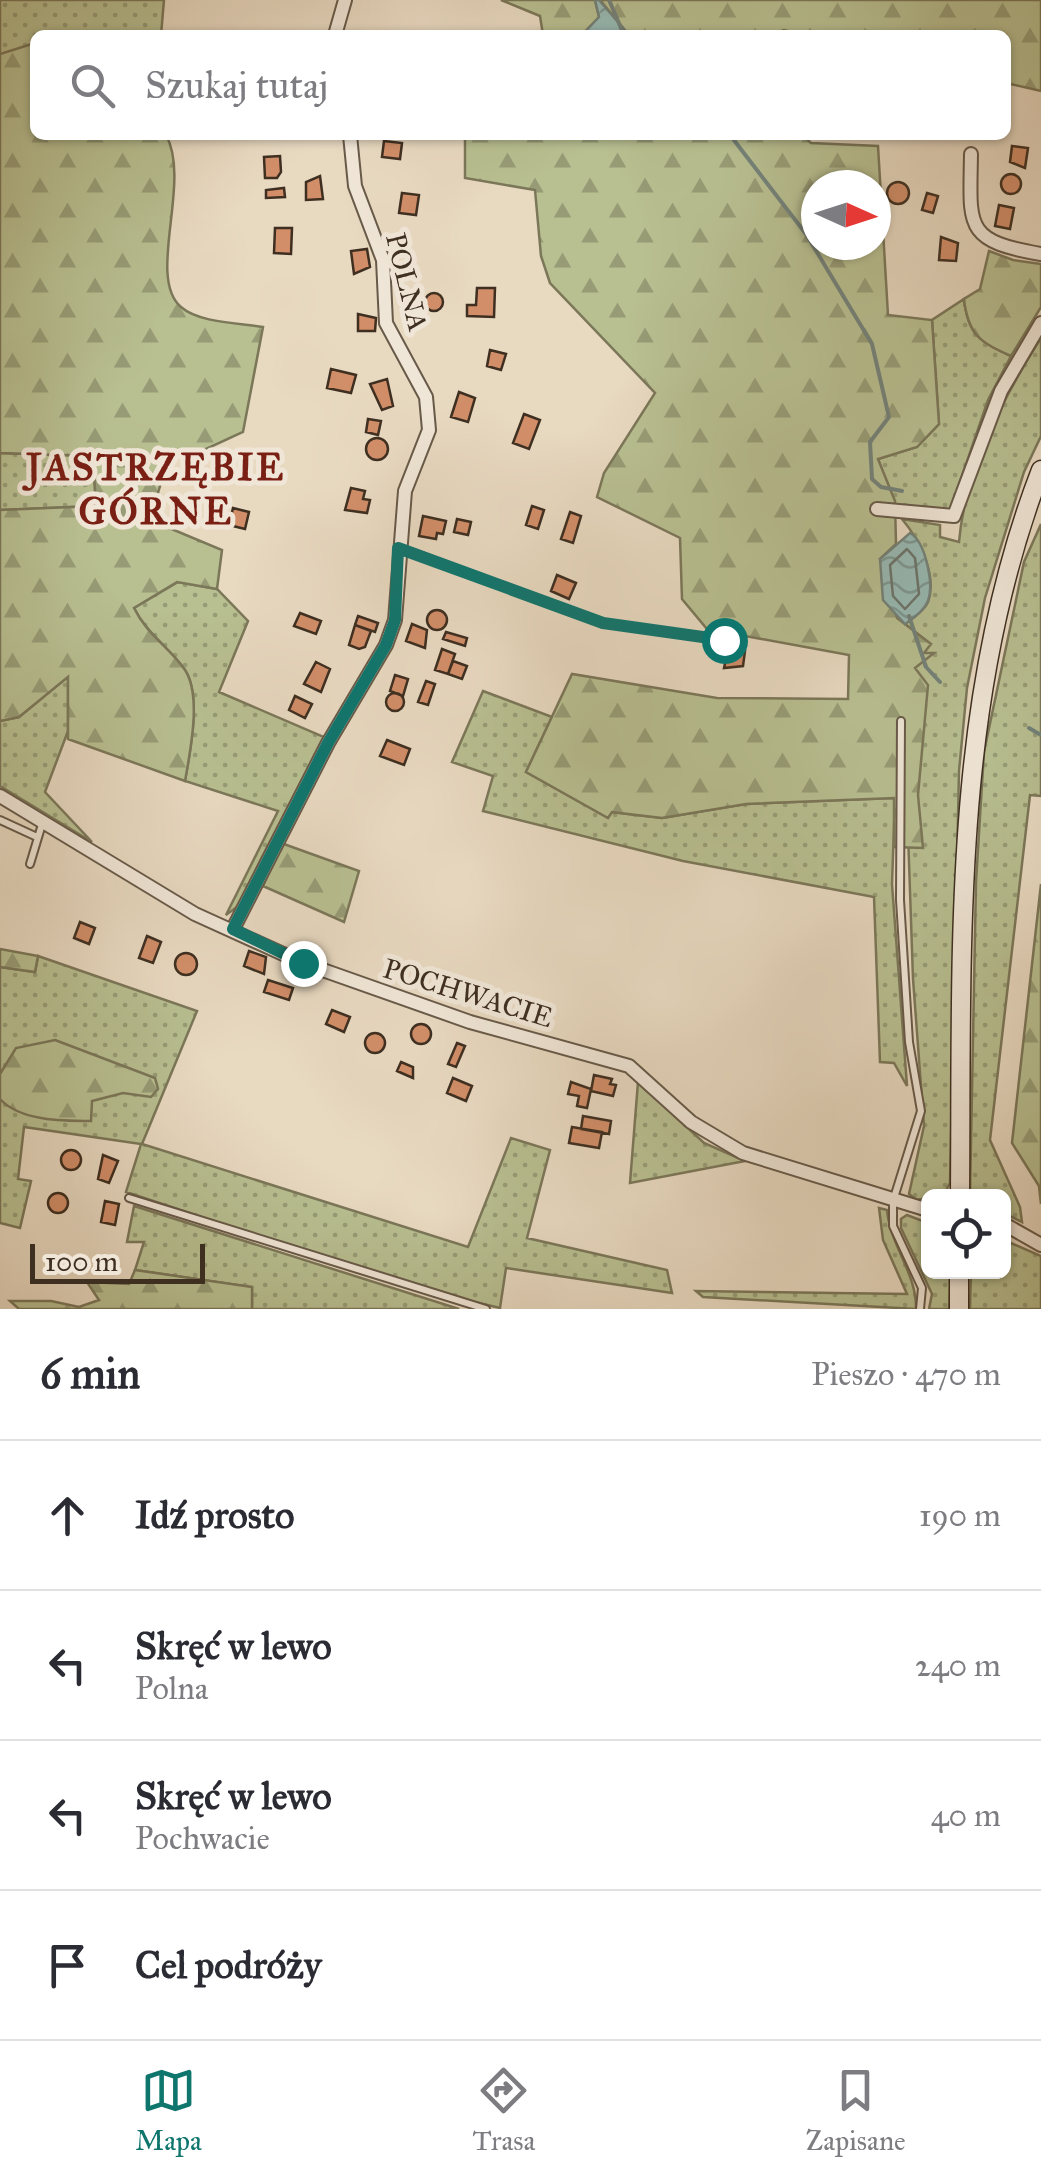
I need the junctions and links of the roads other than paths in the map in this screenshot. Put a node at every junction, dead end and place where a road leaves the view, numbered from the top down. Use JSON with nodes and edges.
{"nodes":[{"id":1,"x":345,"y":0,"type":"edge"},
{"id":2,"x":337,"y":30,"type":"edge"},
{"id":3,"x":350,"y":140,"type":"edge"},
{"id":4,"x":971,"y":154,"type":"dead end"},
{"id":5,"x":1041,"y":254,"type":"edge"},
{"id":6,"x":1041,"y":323,"type":"edge"},
{"id":7,"x":1041,"y":470,"type":"edge"},
{"id":8,"x":877,"y":508,"type":"dead end"},
{"id":9,"x":398,"y":548,"type":"junction"},
{"id":10,"x":724,"y":640,"type":"dead end"},
{"id":11,"x":901,"y":722,"type":"dead end"},
{"id":12,"x":0,"y":796,"type":"edge"},
{"id":13,"x":0,"y":820,"type":"edge"},
{"id":14,"x":44,"y":820,"type":"junction"},
{"id":15,"x":37,"y":837,"type":"junction"},
{"id":16,"x":30,"y":864,"type":"dead end"},
{"id":17,"x":233,"y":929,"type":"junction"},
{"id":18,"x":960,"y":1189,"type":"edge"},
{"id":19,"x":130,"y":1198,"type":"dead end"},
{"id":20,"x":893,"y":1202,"type":"junction"},
{"id":21,"x":921,"y":1208,"type":"edge"},
{"id":22,"x":1011,"y":1228,"type":"edge"},
{"id":23,"x":1041,"y":1245,"type":"edge"},
{"id":24,"x":959,"y":1279,"type":"edge"},
{"id":25,"x":486,"y":1309,"type":"edge"},
{"id":26,"x":920,"y":1309,"type":"edge"},
{"id":27,"x":959,"y":1309,"type":"edge"}],
"edges":[{"from":1,"to":2,"type":"street"},
{"from":3,"to":9,"type":"street","name":"POLNA"},
{"from":4,"to":5,"type":"street"},
{"from":6,"to":8,"type":"street"},
{"from":7,"to":18,"type":"main road"},
{"from":9,"to":10,"type":"lane"},
{"from":9,"to":17,"type":"street","name":"POLNA"},
{"from":11,"to":20,"type":"lane"},
{"from":12,"to":14,"type":"street","name":"POCHWACIE"},
{"from":13,"to":15,"type":"lane"},
{"from":14,"to":15,"type":"lane"},
{"from":14,"to":17,"type":"street","name":"POCHWACIE"},
{"from":15,"to":16,"type":"lane"},
{"from":17,"to":20,"type":"street","name":"POCHWACIE"},
{"from":19,"to":25,"type":"lane"},
{"from":20,"to":21,"type":"street","name":"POCHWACIE"},
{"from":20,"to":26,"type":"lane"},
{"from":22,"to":23,"type":"street"},
{"from":24,"to":27,"type":"main road"}]}
